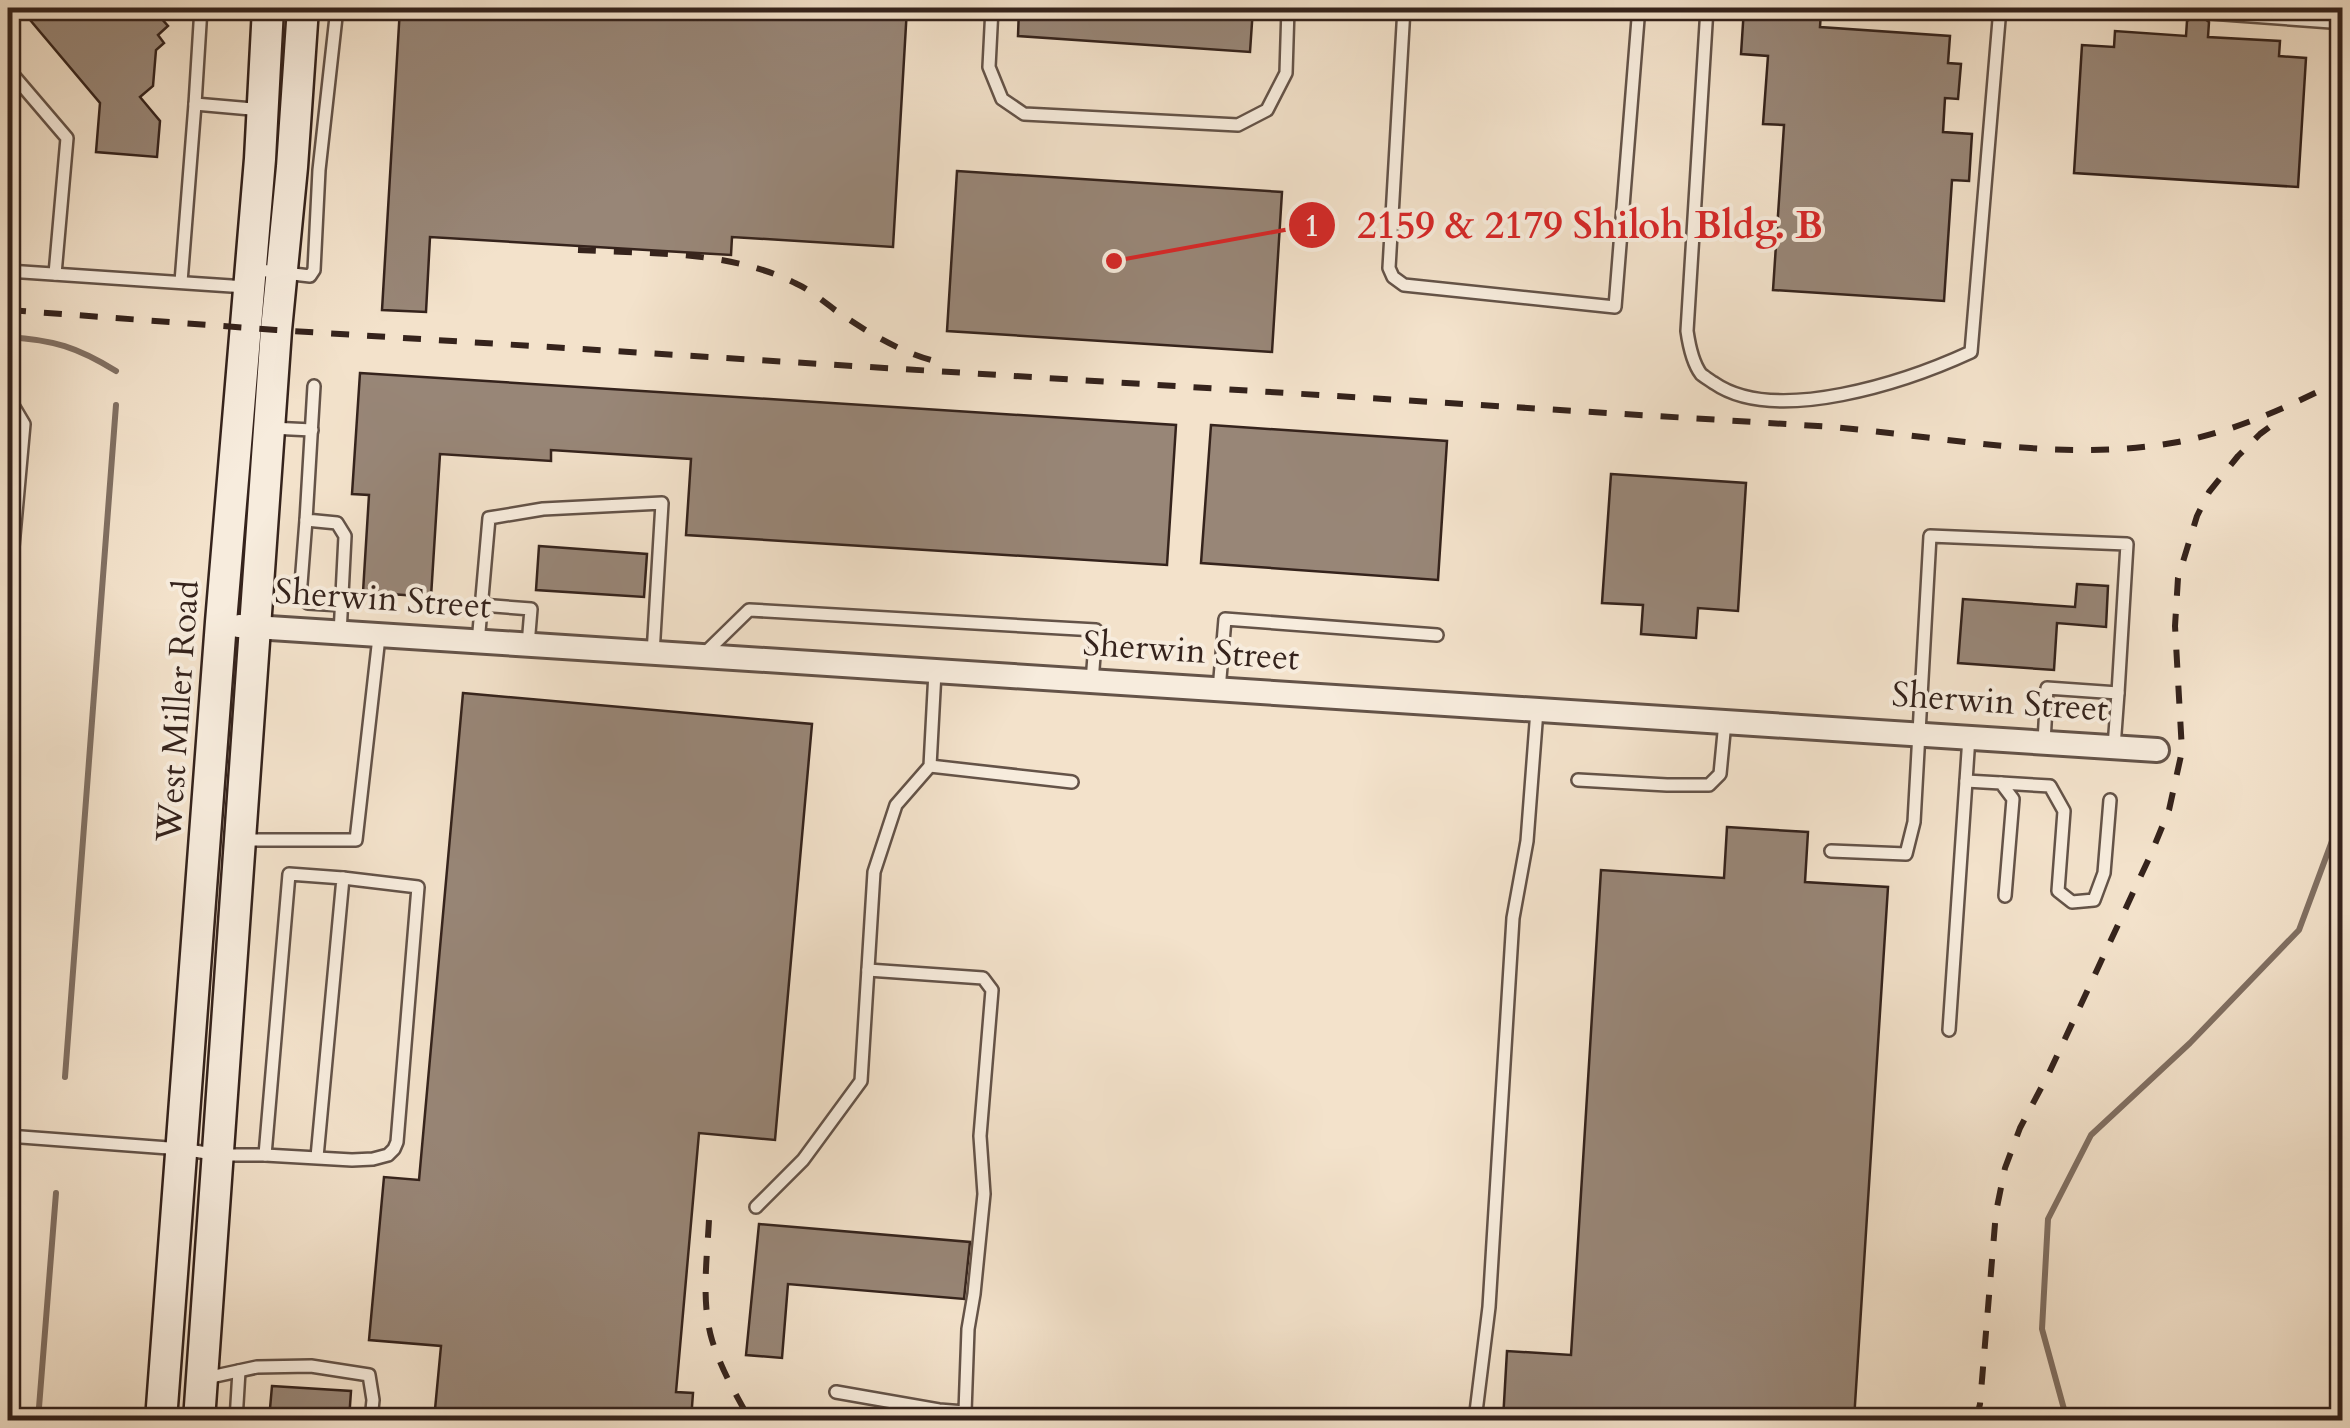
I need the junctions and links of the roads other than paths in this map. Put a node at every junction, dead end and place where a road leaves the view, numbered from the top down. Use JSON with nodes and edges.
{"nodes":[{"id":1,"x":201,"y":8,"type":"edge"},
{"id":2,"x":268,"y":8,"type":"edge"},
{"id":3,"x":303,"y":8,"type":"edge"},
{"id":4,"x":338,"y":8,"type":"edge"},
{"id":5,"x":992,"y":8,"type":"edge"},
{"id":6,"x":1288,"y":8,"type":"edge"},
{"id":7,"x":1404,"y":8,"type":"edge"},
{"id":8,"x":1643,"y":8,"type":"edge"},
{"id":9,"x":1707,"y":8,"type":"edge"},
{"id":10,"x":2000,"y":8,"type":"edge"},
{"id":11,"x":2136,"y":8,"type":"edge"},
{"id":12,"x":2342,"y":10,"type":"edge"},
{"id":13,"x":2188,"y":12,"type":"dead end"},
{"id":14,"x":2210,"y":13,"type":"dead end"},
{"id":15,"x":8,"y":69,"type":"edge"},
{"id":16,"x":194,"y":104,"type":"junction"},
{"id":17,"x":262,"y":110,"type":"junction"},
{"id":18,"x":296,"y":111,"type":"junction"},
{"id":19,"x":259,"y":164,"type":"junction"},
{"id":20,"x":305,"y":169,"type":"junction"},
{"id":21,"x":8,"y":271,"type":"edge"},
{"id":22,"x":55,"y":274,"type":"junction"},
{"id":23,"x":250,"y":278,"type":"junction"},
{"id":24,"x":281,"y":281,"type":"junction"},
{"id":25,"x":181,"y":282,"type":"junction"},
{"id":26,"x":314,"y":386,"type":"dead end"},
{"id":27,"x":8,"y":397,"type":"edge"},
{"id":28,"x":270,"y":428,"type":"junction"},
{"id":29,"x":312,"y":430,"type":"junction"},
{"id":30,"x":306,"y":520,"type":"junction"},
{"id":31,"x":8,"y":602,"type":"edge"},
{"id":32,"x":341,"y":604,"type":"junction"},
{"id":33,"x":481,"y":605,"type":"junction"},
{"id":34,"x":221,"y":622,"type":"junction"},
{"id":35,"x":256,"y":629,"type":"junction"},
{"id":36,"x":340,"y":634,"type":"junction"},
{"id":37,"x":1437,"y":635,"type":"dead end"},
{"id":38,"x":379,"y":637,"type":"junction"},
{"id":39,"x":478,"y":643,"type":"junction"},
{"id":40,"x":528,"y":646,"type":"junction"},
{"id":41,"x":653,"y":654,"type":"junction"},
{"id":42,"x":700,"y":657,"type":"junction"},
{"id":43,"x":935,"y":672,"type":"junction"},
{"id":44,"x":1092,"y":682,"type":"junction"},
{"id":45,"x":1219,"y":690,"type":"junction"},
{"id":46,"x":2118,"y":693,"type":"junction"},
{"id":47,"x":1537,"y":710,"type":"junction"},
{"id":48,"x":1724,"y":722,"type":"junction"},
{"id":49,"x":1918,"y":734,"type":"junction"},
{"id":50,"x":1969,"y":738,"type":"junction"},
{"id":51,"x":2044,"y":742,"type":"junction"},
{"id":52,"x":2114,"y":747,"type":"junction"},
{"id":53,"x":2157,"y":750,"type":"dead end"},
{"id":54,"x":930,"y":766,"type":"junction"},
{"id":55,"x":1578,"y":780,"type":"dead end"},
{"id":56,"x":1966,"y":781,"type":"junction"},
{"id":57,"x":1072,"y":782,"type":"dead end"},
{"id":58,"x":2001,"y":783,"type":"junction"},
{"id":59,"x":2110,"y":800,"type":"dead end"},
{"id":60,"x":242,"y":840,"type":"junction"},
{"id":61,"x":1831,"y":851,"type":"dead end"},
{"id":62,"x":343,"y":878,"type":"junction"},
{"id":63,"x":2005,"y":896,"type":"dead end"},
{"id":64,"x":868,"y":970,"type":"junction"},
{"id":65,"x":1949,"y":1030,"type":"dead end"},
{"id":66,"x":8,"y":1136,"type":"edge"},
{"id":67,"x":182,"y":1149,"type":"junction"},
{"id":68,"x":265,"y":1154,"type":"junction"},
{"id":69,"x":219,"y":1155,"type":"junction"},
{"id":70,"x":317,"y":1157,"type":"junction"},
{"id":71,"x":756,"y":1207,"type":"dead end"},
{"id":72,"x":239,"y":1371,"type":"junction"},
{"id":73,"x":202,"y":1379,"type":"junction"},
{"id":74,"x":836,"y":1392,"type":"dead end"},
{"id":75,"x":161,"y":1420,"type":"edge"},
{"id":76,"x":199,"y":1420,"type":"edge"},
{"id":77,"x":236,"y":1420,"type":"edge"},
{"id":78,"x":371,"y":1420,"type":"edge"},
{"id":79,"x":1475,"y":1420,"type":"edge"}],
"edges":[{"from":1,"to":16,"type":"lane"},
{"from":2,"to":17,"type":"main road","name":"West Miller Road"},
{"from":3,"to":18,"type":"main road"},
{"from":4,"to":20,"type":"lane"},
{"from":5,"to":6,"type":"lane"},
{"from":7,"to":8,"type":"lane"},
{"from":9,"to":10,"type":"lane"},
{"from":11,"to":13,"type":"lane"},
{"from":12,"to":14,"type":"lane"},
{"from":15,"to":22,"type":"lane"},
{"from":16,"to":17,"type":"lane"},
{"from":16,"to":25,"type":"lane"},
{"from":17,"to":18,"type":"lane"},
{"from":17,"to":19,"type":"main road","name":"West Miller Road"},
{"from":18,"to":20,"type":"main road"},
{"from":19,"to":20,"type":"lane"},
{"from":19,"to":23,"type":"main road","name":"West Miller Road"},
{"from":20,"to":24,"type":"main road"},
{"from":21,"to":22,"type":"lane"},
{"from":22,"to":25,"type":"lane"},
{"from":23,"to":24,"type":"lane"},
{"from":23,"to":25,"type":"lane"},
{"from":23,"to":34,"type":"main road","name":"West Miller Road"},
{"from":24,"to":28,"type":"main road","name":"West Miller Road"},
{"from":26,"to":29,"type":"lane"},
{"from":27,"to":31,"type":"lane"},
{"from":28,"to":29,"type":"lane"},
{"from":28,"to":35,"type":"main road","name":"West Miller Road"},
{"from":29,"to":30,"type":"lane"},
{"from":30,"to":32,"type":"lane"},
{"from":30,"to":32,"type":"lane"},
{"from":32,"to":36,"type":"lane"},
{"from":33,"to":39,"type":"lane"},
{"from":33,"to":40,"type":"lane"},
{"from":33,"to":41,"type":"lane"},
{"from":34,"to":35,"type":"street","name":"Sherwin Street"},
{"from":34,"to":67,"type":"main road","name":"West Miller Road"},
{"from":35,"to":36,"type":"street","name":"Sherwin Street"},
{"from":35,"to":60,"type":"main road","name":"West Miller Road"},
{"from":36,"to":38,"type":"street","name":"Sherwin Street"},
{"from":37,"to":45,"type":"lane"},
{"from":38,"to":39,"type":"street","name":"Sherwin Street"},
{"from":38,"to":60,"type":"lane"},
{"from":39,"to":40,"type":"street","name":"Sherwin Street"},
{"from":40,"to":41,"type":"street","name":"Sherwin Street"},
{"from":41,"to":42,"type":"street","name":"Sherwin Street"},
{"from":42,"to":43,"type":"street","name":"Sherwin Street"},
{"from":42,"to":44,"type":"lane"},
{"from":43,"to":44,"type":"street","name":"Sherwin Street"},
{"from":43,"to":54,"type":"lane"},
{"from":44,"to":45,"type":"street","name":"Sherwin Street"},
{"from":45,"to":47,"type":"street","name":"Sherwin Street"},
{"from":46,"to":49,"type":"lane"},
{"from":46,"to":51,"type":"lane"},
{"from":46,"to":52,"type":"lane"},
{"from":47,"to":48,"type":"street","name":"Sherwin Street"},
{"from":47,"to":79,"type":"lane"},
{"from":48,"to":49,"type":"street","name":"Sherwin Street"},
{"from":48,"to":55,"type":"lane"},
{"from":49,"to":50,"type":"street","name":"Sherwin Street"},
{"from":49,"to":61,"type":"lane"},
{"from":50,"to":51,"type":"street","name":"Sherwin Street"},
{"from":50,"to":56,"type":"lane"},
{"from":51,"to":52,"type":"street","name":"Sherwin Street"},
{"from":52,"to":53,"type":"street","name":"Sherwin Street"},
{"from":54,"to":57,"type":"lane"},
{"from":54,"to":64,"type":"lane"},
{"from":56,"to":58,"type":"lane"},
{"from":56,"to":65,"type":"lane"},
{"from":58,"to":59,"type":"lane"},
{"from":58,"to":63,"type":"lane"},
{"from":60,"to":69,"type":"main road","name":"West Miller Road"},
{"from":62,"to":68,"type":"lane"},
{"from":62,"to":70,"type":"lane"},
{"from":62,"to":70,"type":"lane"},
{"from":64,"to":71,"type":"lane"},
{"from":64,"to":74,"type":"lane"},
{"from":66,"to":67,"type":"lane"},
{"from":67,"to":69,"type":"lane"},
{"from":67,"to":75,"type":"main road","name":"West Miller Road"},
{"from":68,"to":69,"type":"lane"},
{"from":68,"to":70,"type":"lane"},
{"from":69,"to":73,"type":"main road","name":"West Miller Road"},
{"from":72,"to":73,"type":"lane"},
{"from":72,"to":77,"type":"lane"},
{"from":72,"to":78,"type":"lane"},
{"from":73,"to":76,"type":"main road","name":"West Miller Road"}]}
